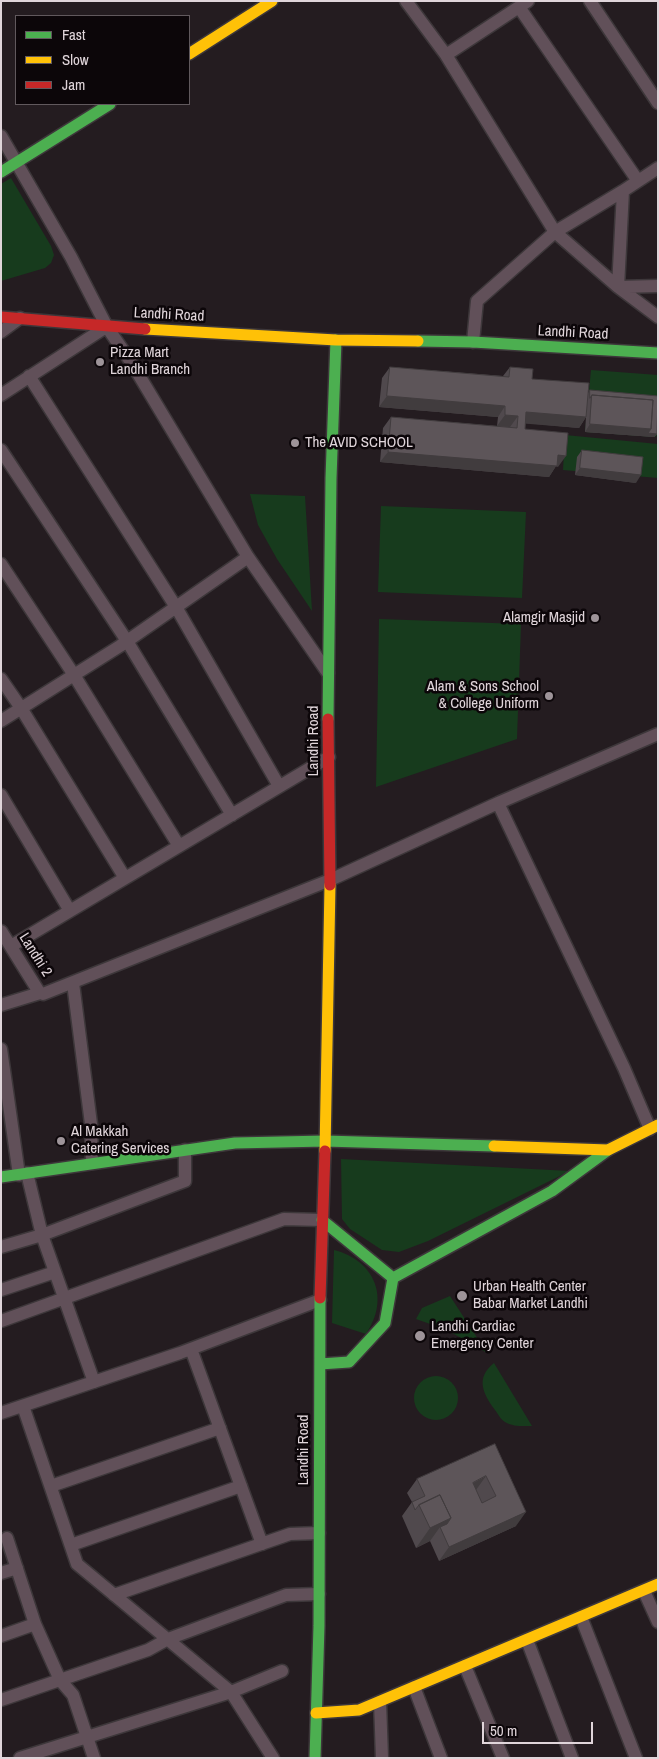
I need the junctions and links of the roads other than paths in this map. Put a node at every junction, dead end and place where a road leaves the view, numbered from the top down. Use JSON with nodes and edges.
{"nodes":[{"id":1,"x":272,"y":1,"type":"edge"},
{"id":2,"x":406,"y":1,"type":"edge"},
{"id":3,"x":590,"y":1,"type":"edge"},
{"id":4,"x":524,"y":4,"type":"edge"},
{"id":5,"x":190,"y":53,"type":"edge"},
{"id":6,"x":446,"y":55,"type":"junction"},
{"id":7,"x":658,"y":103,"type":"edge"},
{"id":8,"x":108,"y":105,"type":"edge"},
{"id":9,"x":1,"y":136,"type":"edge"},
{"id":10,"x":16,"y":163,"type":"junction"},
{"id":11,"x":658,"y":168,"type":"edge"},
{"id":12,"x":1,"y":172,"type":"edge"},
{"id":13,"x":638,"y":181,"type":"junction"},
{"id":14,"x":623,"y":191,"type":"junction"},
{"id":15,"x":555,"y":232,"type":"junction"},
{"id":16,"x":618,"y":286,"type":"junction"},
{"id":17,"x":658,"y":286,"type":"edge"},
{"id":18,"x":1,"y":317,"type":"edge"},
{"id":19,"x":20,"y":318,"type":"junction"},
{"id":20,"x":658,"y":318,"type":"edge"},
{"id":21,"x":107,"y":327,"type":"junction"},
{"id":22,"x":1,"y":332,"type":"edge"},
{"id":23,"x":336,"y":340,"type":"junction"},
{"id":24,"x":473,"y":342,"type":"junction"},
{"id":25,"x":658,"y":353,"type":"edge"},
{"id":26,"x":28,"y":376,"type":"junction"},
{"id":27,"x":1,"y":395,"type":"edge"},
{"id":28,"x":1,"y":450,"type":"edge"},
{"id":29,"x":248,"y":557,"type":"junction"},
{"id":30,"x":1,"y":564,"type":"edge"},
{"id":31,"x":176,"y":607,"type":"junction"},
{"id":32,"x":127,"y":641,"type":"junction"},
{"id":33,"x":328,"y":673,"type":"junction"},
{"id":34,"x":74,"y":675,"type":"junction"},
{"id":35,"x":1,"y":679,"type":"edge"},
{"id":36,"x":21,"y":708,"type":"junction"},
{"id":37,"x":1,"y":721,"type":"edge"},
{"id":38,"x":658,"y":734,"type":"edge"},
{"id":39,"x":329,"y":757,"type":"junction"},
{"id":40,"x":279,"y":786,"type":"junction"},
{"id":41,"x":1,"y":794,"type":"edge"},
{"id":42,"x":498,"y":802,"type":"junction"},
{"id":43,"x":232,"y":815,"type":"junction"},
{"id":44,"x":179,"y":846,"type":"junction"},
{"id":45,"x":125,"y":878,"type":"junction"},
{"id":46,"x":330,"y":880,"type":"junction"},
{"id":47,"x":70,"y":911,"type":"junction"},
{"id":48,"x":1,"y":931,"type":"edge"},
{"id":49,"x":11,"y":946,"type":"junction"},
{"id":50,"x":74,"y":983,"type":"junction"},
{"id":51,"x":42,"y":994,"type":"junction"},
{"id":52,"x":1,"y":1005,"type":"edge"},
{"id":53,"x":1,"y":1049,"type":"edge"},
{"id":54,"x":654,"y":1127,"type":"edge"},
{"id":55,"x":325,"y":1142,"type":"junction"},
{"id":56,"x":185,"y":1150,"type":"junction"},
{"id":57,"x":608,"y":1150,"type":"junction"},
{"id":58,"x":92,"y":1163,"type":"junction"},
{"id":59,"x":23,"y":1174,"type":"junction"},
{"id":60,"x":1,"y":1177,"type":"edge"},
{"id":61,"x":322,"y":1220,"type":"junction"},
{"id":62,"x":42,"y":1235,"type":"junction"},
{"id":63,"x":1,"y":1247,"type":"edge"},
{"id":64,"x":55,"y":1272,"type":"junction"},
{"id":65,"x":393,"y":1278,"type":"junction"},
{"id":66,"x":1,"y":1290,"type":"edge"},
{"id":67,"x":64,"y":1299,"type":"junction"},
{"id":68,"x":320,"y":1300,"type":"junction"},
{"id":69,"x":1,"y":1321,"type":"edge"},
{"id":70,"x":191,"y":1349,"type":"junction"},
{"id":71,"x":320,"y":1364,"type":"junction"},
{"id":72,"x":94,"y":1382,"type":"junction"},
{"id":73,"x":23,"y":1406,"type":"junction"},
{"id":74,"x":1,"y":1413,"type":"edge"},
{"id":75,"x":220,"y":1428,"type":"junction"},
{"id":76,"x":51,"y":1486,"type":"junction"},
{"id":77,"x":241,"y":1486,"type":"junction"},
{"id":78,"x":319,"y":1533,"type":"junction"},
{"id":79,"x":7,"y":1538,"type":"dead end"},
{"id":80,"x":262,"y":1544,"type":"junction"},
{"id":81,"x":71,"y":1545,"type":"junction"},
{"id":82,"x":17,"y":1568,"type":"junction"},
{"id":83,"x":1,"y":1573,"type":"edge"},
{"id":84,"x":658,"y":1584,"type":"edge"},
{"id":85,"x":644,"y":1590,"type":"junction"},
{"id":86,"x":319,"y":1594,"type":"junction"},
{"id":87,"x":114,"y":1595,"type":"junction"},
{"id":88,"x":581,"y":1617,"type":"junction"},
{"id":89,"x":658,"y":1622,"type":"edge"},
{"id":90,"x":35,"y":1624,"type":"junction"},
{"id":91,"x":1,"y":1636,"type":"edge"},
{"id":92,"x":168,"y":1639,"type":"junction"},
{"id":93,"x":527,"y":1640,"type":"junction"},
{"id":94,"x":465,"y":1666,"type":"junction"},
{"id":95,"x":282,"y":1671,"type":"dead end"},
{"id":96,"x":60,"y":1680,"type":"junction"},
{"id":97,"x":414,"y":1687,"type":"junction"},
{"id":98,"x":231,"y":1692,"type":"junction"},
{"id":99,"x":1,"y":1700,"type":"edge"},
{"id":100,"x":380,"y":1702,"type":"junction"},
{"id":101,"x":316,"y":1713,"type":"junction"},
{"id":102,"x":86,"y":1736,"type":"junction"},
{"id":103,"x":20,"y":1758,"type":"edge"},
{"id":104,"x":94,"y":1758,"type":"edge"},
{"id":105,"x":273,"y":1758,"type":"edge"},
{"id":106,"x":315,"y":1758,"type":"edge"},
{"id":107,"x":382,"y":1758,"type":"edge"},
{"id":108,"x":441,"y":1758,"type":"edge"},
{"id":109,"x":503,"y":1758,"type":"edge"},
{"id":110,"x":572,"y":1758,"type":"edge"},
{"id":111,"x":636,"y":1758,"type":"edge"}],
"edges":[{"from":1,"to":5,"type":"street"},
{"from":2,"to":6,"type":"street"},
{"from":3,"to":7,"type":"street"},
{"from":4,"to":6,"type":"street"},
{"from":4,"to":13,"type":"street"},
{"from":6,"to":15,"type":"street"},
{"from":8,"to":10,"type":"street"},
{"from":9,"to":10,"type":"street"},
{"from":10,"to":12,"type":"street"},
{"from":10,"to":21,"type":"street"},
{"from":11,"to":13,"type":"street"},
{"from":13,"to":14,"type":"street"},
{"from":14,"to":15,"type":"street"},
{"from":14,"to":16,"type":"street"},
{"from":15,"to":16,"type":"street"},
{"from":15,"to":24,"type":"street"},
{"from":16,"to":17,"type":"street"},
{"from":16,"to":20,"type":"street"},
{"from":18,"to":19,"type":"street","name":"Landhi Road"},
{"from":19,"to":21,"type":"street","name":"Landhi Road"},
{"from":19,"to":22,"type":"street"},
{"from":21,"to":23,"type":"street","name":"Landhi Road"},
{"from":21,"to":26,"type":"street"},
{"from":21,"to":29,"type":"street"},
{"from":23,"to":24,"type":"street","name":"Landhi Road"},
{"from":23,"to":33,"type":"street","name":"Landhi Road"},
{"from":24,"to":25,"type":"street","name":"Landhi Road"},
{"from":26,"to":27,"type":"street"},
{"from":26,"to":31,"type":"street"},
{"from":28,"to":32,"type":"street"},
{"from":29,"to":31,"type":"street"},
{"from":29,"to":33,"type":"street"},
{"from":30,"to":34,"type":"street"},
{"from":31,"to":32,"type":"street"},
{"from":31,"to":40,"type":"street"},
{"from":32,"to":34,"type":"street"},
{"from":32,"to":43,"type":"street"},
{"from":33,"to":39,"type":"street","name":"Landhi Road"},
{"from":34,"to":36,"type":"street"},
{"from":34,"to":44,"type":"street"},
{"from":35,"to":36,"type":"street"},
{"from":36,"to":37,"type":"street"},
{"from":36,"to":45,"type":"street"},
{"from":38,"to":42,"type":"street"},
{"from":39,"to":40,"type":"street"},
{"from":39,"to":46,"type":"street","name":"Landhi Road"},
{"from":40,"to":43,"type":"street"},
{"from":41,"to":47,"type":"street"},
{"from":42,"to":46,"type":"street"},
{"from":42,"to":54,"type":"street"},
{"from":43,"to":44,"type":"street"},
{"from":44,"to":45,"type":"street"},
{"from":45,"to":47,"type":"street"},
{"from":46,"to":50,"type":"street"},
{"from":46,"to":55,"type":"street","name":"Landhi Road"},
{"from":47,"to":49,"type":"street"},
{"from":48,"to":49,"type":"street","name":"Landhi 2"},
{"from":49,"to":51,"type":"street","name":"Landhi 2"},
{"from":50,"to":51,"type":"street"},
{"from":50,"to":58,"type":"street"},
{"from":51,"to":52,"type":"street"},
{"from":53,"to":59,"type":"street"},
{"from":54,"to":57,"type":"street"},
{"from":55,"to":56,"type":"street"},
{"from":55,"to":57,"type":"street"},
{"from":55,"to":61,"type":"street","name":"Landhi Road"},
{"from":56,"to":58,"type":"street"},
{"from":56,"to":62,"type":"street"},
{"from":57,"to":65,"type":"street"},
{"from":58,"to":59,"type":"street"},
{"from":59,"to":60,"type":"street"},
{"from":59,"to":62,"type":"street"},
{"from":61,"to":65,"type":"street"},
{"from":61,"to":67,"type":"street"},
{"from":61,"to":68,"type":"street","name":"Landhi Road"},
{"from":62,"to":63,"type":"street"},
{"from":62,"to":64,"type":"street"},
{"from":64,"to":66,"type":"street"},
{"from":64,"to":67,"type":"street"},
{"from":65,"to":71,"type":"street"},
{"from":67,"to":69,"type":"street"},
{"from":67,"to":72,"type":"street"},
{"from":68,"to":70,"type":"street"},
{"from":68,"to":71,"type":"street","name":"Landhi Road"},
{"from":70,"to":72,"type":"street"},
{"from":70,"to":75,"type":"street"},
{"from":71,"to":78,"type":"street","name":"Landhi Road"},
{"from":72,"to":73,"type":"street"},
{"from":73,"to":74,"type":"street"},
{"from":73,"to":76,"type":"street"},
{"from":75,"to":76,"type":"street"},
{"from":75,"to":77,"type":"street"},
{"from":76,"to":81,"type":"street"},
{"from":77,"to":80,"type":"street"},
{"from":77,"to":81,"type":"street"},
{"from":78,"to":80,"type":"street"},
{"from":78,"to":86,"type":"street","name":"Landhi Road"},
{"from":79,"to":82,"type":"street"},
{"from":80,"to":87,"type":"street"},
{"from":81,"to":87,"type":"street"},
{"from":82,"to":83,"type":"street"},
{"from":82,"to":90,"type":"street"},
{"from":84,"to":85,"type":"street"},
{"from":85,"to":88,"type":"street"},
{"from":85,"to":89,"type":"street"},
{"from":86,"to":92,"type":"street"},
{"from":86,"to":101,"type":"street","name":"Landhi Road"},
{"from":87,"to":92,"type":"street"},
{"from":88,"to":93,"type":"street"},
{"from":88,"to":111,"type":"street"},
{"from":90,"to":91,"type":"street"},
{"from":90,"to":96,"type":"street"},
{"from":92,"to":96,"type":"street"},
{"from":92,"to":98,"type":"street"},
{"from":93,"to":94,"type":"street"},
{"from":93,"to":110,"type":"street"},
{"from":94,"to":97,"type":"street"},
{"from":94,"to":109,"type":"street"},
{"from":95,"to":98,"type":"street"},
{"from":96,"to":99,"type":"street"},
{"from":96,"to":102,"type":"street"},
{"from":97,"to":100,"type":"street"},
{"from":97,"to":108,"type":"street"},
{"from":98,"to":102,"type":"street"},
{"from":98,"to":105,"type":"street"},
{"from":100,"to":101,"type":"street"},
{"from":100,"to":107,"type":"street"},
{"from":101,"to":106,"type":"street","name":"Landhi Road"},
{"from":102,"to":103,"type":"street"},
{"from":102,"to":104,"type":"street"}]}
